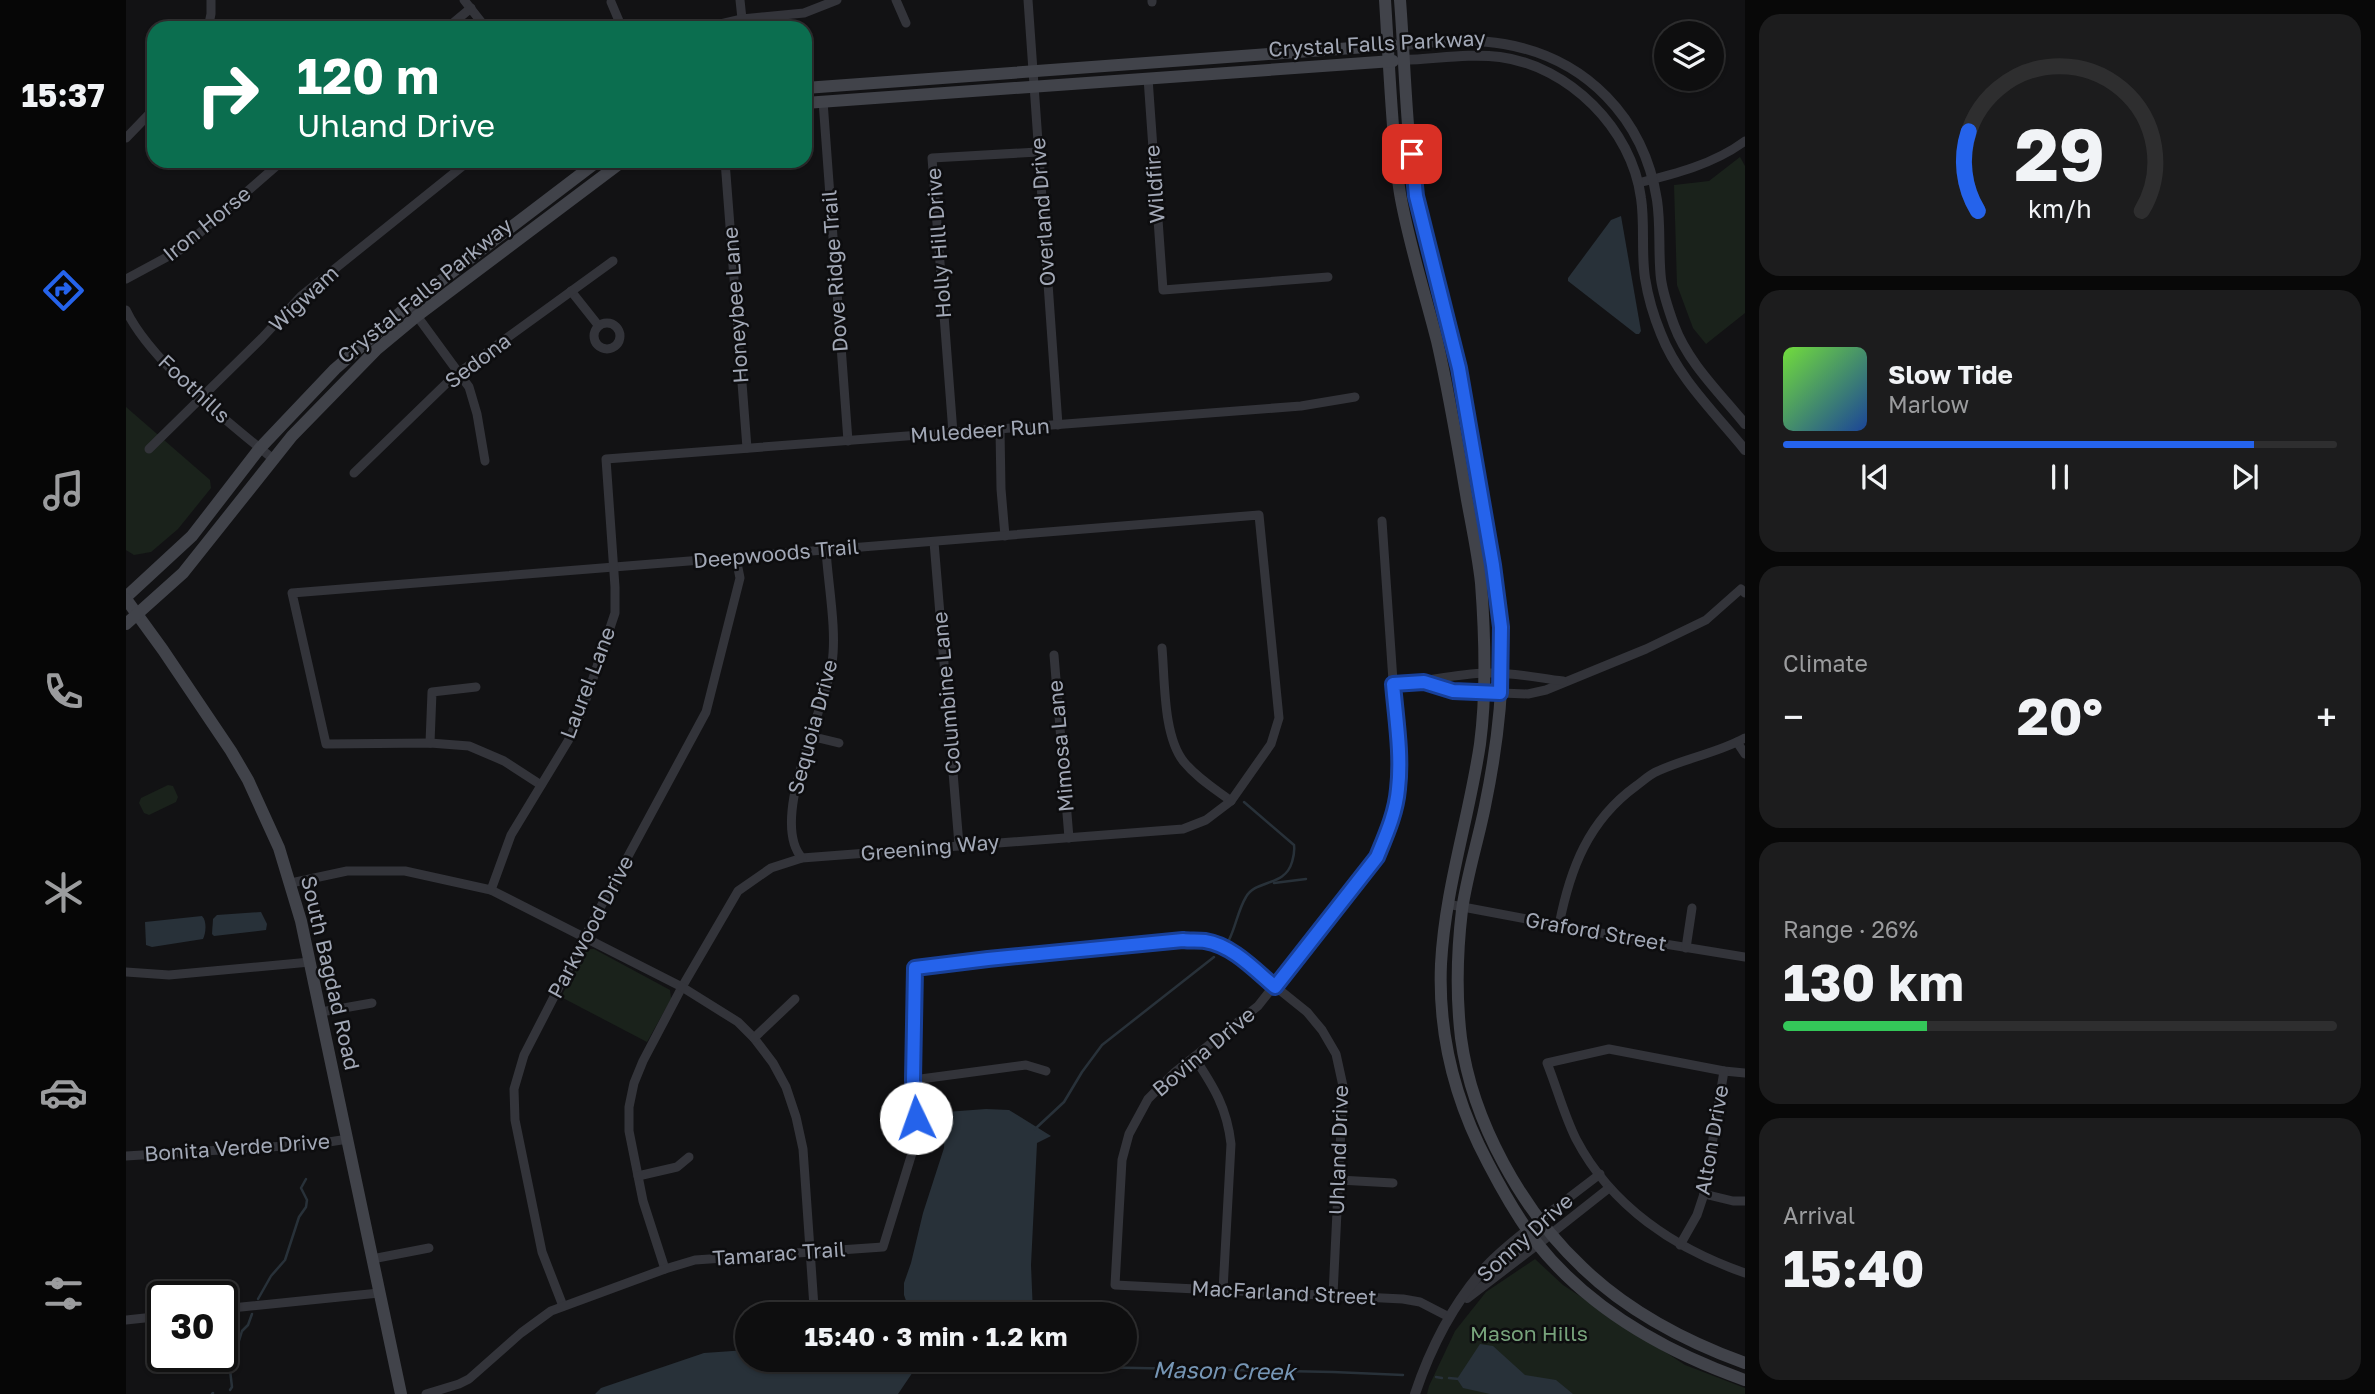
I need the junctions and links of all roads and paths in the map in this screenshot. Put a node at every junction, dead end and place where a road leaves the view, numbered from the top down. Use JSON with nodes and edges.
{"nodes":[{"id":1,"x":211,"y":0,"type":"edge"},
{"id":2,"x":464,"y":0,"type":"edge"},
{"id":3,"x":740,"y":0,"type":"edge"},
{"id":4,"x":837,"y":0,"type":"edge"},
{"id":5,"x":896,"y":0,"type":"edge"},
{"id":6,"x":1028,"y":0,"type":"edge"},
{"id":7,"x":1385,"y":0,"type":"edge"},
{"id":8,"x":1400,"y":0,"type":"edge"},
{"id":9,"x":611,"y":2,"type":"dead end"},
{"id":10,"x":471,"y":8,"type":"junction"},
{"id":11,"x":742,"y":19,"type":"junction"},
{"id":12,"x":210,"y":21,"type":"edge"},
{"id":13,"x":455,"y":21,"type":"edge"},
{"id":14,"x":481,"y":21,"type":"edge"},
{"id":15,"x":619,"y":21,"type":"edge"},
{"id":16,"x":733,"y":21,"type":"edge"},
{"id":17,"x":906,"y":23,"type":"dead end"},
{"id":18,"x":1387,"y":45,"type":"junction"},
{"id":19,"x":1404,"y":45,"type":"junction"},
{"id":20,"x":1404,"y":60,"type":"junction"},
{"id":21,"x":1388,"y":61,"type":"junction"},
{"id":22,"x":1033,"y":72,"type":"junction"},
{"id":23,"x":1148,"y":78,"type":"junction"},
{"id":24,"x":1034,"y":86,"type":"junction"},
{"id":25,"x":812,"y":88,"type":"edge"},
{"id":26,"x":823,"y":101,"type":"junction"},
{"id":27,"x":812,"y":102,"type":"edge"},
{"id":28,"x":147,"y":116,"type":"edge"},
{"id":29,"x":126,"y":138,"type":"edge"},
{"id":30,"x":1745,"y":141,"type":"edge"},
{"id":31,"x":1038,"y":152,"type":"junction"},
{"id":32,"x":274,"y":168,"type":"edge"},
{"id":33,"x":460,"y":168,"type":"edge"},
{"id":34,"x":586,"y":168,"type":"edge"},
{"id":35,"x":614,"y":168,"type":"edge"},
{"id":36,"x":726,"y":168,"type":"edge"},
{"id":37,"x":1653,"y":180,"type":"junction"},
{"id":38,"x":1638,"y":183,"type":"junction"},
{"id":39,"x":613,"y":261,"type":"dead end"},
{"id":40,"x":1328,"y":277,"type":"dead end"},
{"id":41,"x":126,"y":279,"type":"edge"},
{"id":42,"x":571,"y":291,"type":"junction"},
{"id":43,"x":410,"y":305,"type":"junction"},
{"id":44,"x":126,"y":310,"type":"edge"},
{"id":45,"x":417,"y":316,"type":"junction"},
{"id":46,"x":598,"y":325,"type":"dead end"},
{"id":47,"x":460,"y":373,"type":"junction"},
{"id":48,"x":1354,"y":397,"type":"dead end"},
{"id":49,"x":202,"y":398,"type":"junction"},
{"id":50,"x":1745,"y":424,"type":"edge"},
{"id":51,"x":1058,"y":425,"type":"junction"},
{"id":52,"x":1000,"y":429,"type":"junction"},
{"id":53,"x":953,"y":433,"type":"junction"},
{"id":54,"x":848,"y":441,"type":"junction"},
{"id":55,"x":260,"y":448,"type":"junction"},
{"id":56,"x":149,"y":449,"type":"dead end"},
{"id":57,"x":747,"y":449,"type":"junction"},
{"id":58,"x":1745,"y":450,"type":"edge"},
{"id":59,"x":272,"y":458,"type":"junction"},
{"id":60,"x":606,"y":459,"type":"joint"},
{"id":61,"x":485,"y":461,"type":"dead end"},
{"id":62,"x":354,"y":473,"type":"dead end"},
{"id":63,"x":1259,"y":515,"type":"joint"},
{"id":64,"x":1382,"y":521,"type":"dead end"},
{"id":65,"x":192,"y":536,"type":"junction"},
{"id":66,"x":1005,"y":536,"type":"junction"},
{"id":67,"x":934,"y":541,"type":"junction"},
{"id":68,"x":205,"y":545,"type":"junction"},
{"id":69,"x":826,"y":550,"type":"junction"},
{"id":70,"x":736,"y":558,"type":"junction"},
{"id":71,"x":613,"y":567,"type":"junction"},
{"id":72,"x":1743,"y":591,"type":"edge"},
{"id":73,"x":126,"y":598,"type":"edge"},
{"id":74,"x":138,"y":614,"type":"junction"},
{"id":75,"x":126,"y":624,"type":"edge"},
{"id":76,"x":1162,"y":648,"type":"dead end"},
{"id":77,"x":1054,"y":654,"type":"dead end"},
{"id":78,"x":1484,"y":673,"type":"junction"},
{"id":79,"x":1501,"y":673,"type":"junction"},
{"id":80,"x":1565,"y":681,"type":"junction"},
{"id":81,"x":1424,"y":682,"type":"junction"},
{"id":82,"x":1393,"y":684,"type":"junction"},
{"id":83,"x":477,"y":687,"type":"dead end"},
{"id":84,"x":1484,"y":692,"type":"junction"},
{"id":85,"x":1500,"y":693,"type":"junction"},
{"id":86,"x":810,"y":736,"type":"junction"},
{"id":87,"x":1741,"y":740,"type":"edge"},
{"id":88,"x":430,"y":743,"type":"junction"},
{"id":89,"x":839,"y":743,"type":"dead end"},
{"id":90,"x":1745,"y":754,"type":"edge"},
{"id":91,"x":541,"y":785,"type":"junction"},
{"id":92,"x":1231,"y":801,"type":"junction"},
{"id":93,"x":1069,"y":838,"type":"junction"},
{"id":94,"x":959,"y":845,"type":"junction"},
{"id":95,"x":802,"y":858,"type":"junction"},
{"id":96,"x":291,"y":883,"type":"junction"},
{"id":97,"x":491,"y":890,"type":"junction"},
{"id":98,"x":1447,"y":904,"type":"junction"},
{"id":99,"x":1462,"y":907,"type":"junction"},
{"id":100,"x":1692,"y":908,"type":"dead end"},
{"id":101,"x":1559,"y":925,"type":"junction"},
{"id":102,"x":585,"y":937,"type":"junction"},
{"id":103,"x":1686,"y":948,"type":"junction"},
{"id":104,"x":1745,"y":957,"type":"edge"},
{"id":105,"x":310,"y":962,"type":"junction"},
{"id":106,"x":915,"y":968,"type":"joint"},
{"id":107,"x":126,"y":972,"type":"edge"},
{"id":108,"x":682,"y":987,"type":"junction"},
{"id":109,"x":1275,"y":987,"type":"junction"},
{"id":110,"x":795,"y":999,"type":"dead end"},
{"id":111,"x":372,"y":1003,"type":"dead end"},
{"id":112,"x":321,"y":1012,"type":"junction"},
{"id":113,"x":754,"y":1038,"type":"junction"},
{"id":114,"x":1194,"y":1057,"type":"junction"},
{"id":115,"x":1046,"y":1071,"type":"dead end"},
{"id":116,"x":1724,"y":1071,"type":"junction"},
{"id":117,"x":1745,"y":1073,"type":"edge"},
{"id":118,"x":913,"y":1080,"type":"junction"},
{"id":119,"x":348,"y":1139,"type":"junction"},
{"id":120,"x":126,"y":1156,"type":"edge"},
{"id":121,"x":689,"y":1157,"type":"dead end"},
{"id":122,"x":1600,"y":1174,"type":"junction"},
{"id":123,"x":638,"y":1176,"type":"junction"},
{"id":124,"x":1339,"y":1180,"type":"junction"},
{"id":125,"x":1393,"y":1183,"type":"dead end"},
{"id":126,"x":1609,"y":1188,"type":"junction"},
{"id":127,"x":1704,"y":1194,"type":"junction"},
{"id":128,"x":1745,"y":1201,"type":"edge"},
{"id":129,"x":1541,"y":1219,"type":"junction"},
{"id":130,"x":1528,"y":1231,"type":"junction"},
{"id":131,"x":1552,"y":1233,"type":"junction"},
{"id":132,"x":1538,"y":1245,"type":"junction"},
{"id":133,"x":1680,"y":1245,"type":"junction"},
{"id":134,"x":429,"y":1248,"type":"dead end"},
{"id":135,"x":810,"y":1253,"type":"junction"},
{"id":136,"x":372,"y":1259,"type":"junction"},
{"id":137,"x":665,"y":1269,"type":"junction"},
{"id":138,"x":1745,"y":1273,"type":"edge"},
{"id":139,"x":1115,"y":1285,"type":"joint"},
{"id":140,"x":1223,"y":1290,"type":"junction"},
{"id":141,"x":379,"y":1293,"type":"junction"},
{"id":142,"x":1333,"y":1295,"type":"junction"},
{"id":143,"x":814,"y":1302,"type":"edge"},
{"id":144,"x":562,"y":1306,"type":"junction"},
{"id":145,"x":1457,"y":1306,"type":"junction"},
{"id":146,"x":238,"y":1307,"type":"edge"},
{"id":147,"x":1449,"y":1317,"type":"junction"},
{"id":148,"x":147,"y":1318,"type":"edge"},
{"id":149,"x":126,"y":1320,"type":"edge"},
{"id":150,"x":1745,"y":1363,"type":"edge"},
{"id":151,"x":1745,"y":1380,"type":"edge"},
{"id":152,"x":401,"y":1394,"type":"edge"},
{"id":153,"x":426,"y":1394,"type":"edge"},
{"id":154,"x":1415,"y":1394,"type":"edge"}],
"edges":[{"from":1,"to":12,"type":"street"},
{"from":2,"to":10,"type":"street"},
{"from":3,"to":11,"type":"street"},
{"from":4,"to":11,"type":"street"},
{"from":5,"to":17,"type":"street"},
{"from":6,"to":22,"type":"street","name":"Overland Drive"},
{"from":7,"to":18,"type":"main road"},
{"from":8,"to":19,"type":"main road"},
{"from":9,"to":15,"type":"street"},
{"from":10,"to":13,"type":"street"},
{"from":10,"to":14,"type":"street"},
{"from":11,"to":16,"type":"street"},
{"from":18,"to":19,"type":"main road","name":"Crystal Falls Parkway"},
{"from":18,"to":21,"type":"main road"},
{"from":18,"to":22,"type":"main road","name":"Crystal Falls Parkway"},
{"from":19,"to":20,"type":"main road"},
{"from":19,"to":37,"type":"street","name":"Crystal Falls Parkway"},
{"from":20,"to":21,"type":"main road","name":"Crystal Falls Parkway"},
{"from":20,"to":38,"type":"street","name":"Crystal Falls Parkway"},
{"from":20,"to":79,"type":"main road"},
{"from":21,"to":23,"type":"main road","name":"Crystal Falls Parkway"},
{"from":21,"to":78,"type":"main road"},
{"from":22,"to":24,"type":"street","name":"Overland Drive"},
{"from":22,"to":25,"type":"main road","name":"Crystal Falls Parkway"},
{"from":23,"to":24,"type":"main road","name":"Crystal Falls Parkway"},
{"from":23,"to":40,"type":"street","name":"Wildfire"},
{"from":24,"to":26,"type":"main road","name":"Crystal Falls Parkway"},
{"from":24,"to":31,"type":"street","name":"Overland Drive"},
{"from":26,"to":27,"type":"main road","name":"Crystal Falls Parkway"},
{"from":26,"to":54,"type":"street","name":"Dove Ridge Trail"},
{"from":28,"to":29,"type":"street"},
{"from":30,"to":37,"type":"street"},
{"from":31,"to":51,"type":"street","name":"Overland Drive"},
{"from":31,"to":53,"type":"street","name":"Holly Hill Drive"},
{"from":32,"to":41,"type":"street","name":"Iron Horse"},
{"from":33,"to":49,"type":"street","name":"Wigwam"},
{"from":34,"to":43,"type":"main road","name":"Crystal Falls Parkway"},
{"from":35,"to":45,"type":"main road","name":"Crystal Falls Parkway"},
{"from":36,"to":57,"type":"street","name":"Honeybee Lane"},
{"from":37,"to":38,"type":"street"},
{"from":37,"to":50,"type":"street","name":"Crystal Falls Parkway"},
{"from":38,"to":58,"type":"street","name":"Crystal Falls Parkway"},
{"from":39,"to":42,"type":"street","name":"Sedona"},
{"from":42,"to":46,"type":"street"},
{"from":42,"to":47,"type":"street","name":"Sedona"},
{"from":43,"to":45,"type":"street"},
{"from":43,"to":55,"type":"main road","name":"Crystal Falls Parkway"},
{"from":44,"to":49,"type":"street","name":"Foothills"},
{"from":45,"to":47,"type":"street"},
{"from":45,"to":59,"type":"main road","name":"Crystal Falls Parkway"},
{"from":47,"to":61,"type":"street"},
{"from":47,"to":62,"type":"street","name":"Sedona"},
{"from":48,"to":51,"type":"street","name":"Muledeer Run"},
{"from":49,"to":55,"type":"street","name":"Foothills"},
{"from":49,"to":56,"type":"street","name":"Wigwam"},
{"from":51,"to":52,"type":"street","name":"Muledeer Run"},
{"from":52,"to":53,"type":"street","name":"Muledeer Run"},
{"from":52,"to":66,"type":"street"},
{"from":53,"to":54,"type":"street","name":"Muledeer Run"},
{"from":54,"to":57,"type":"street","name":"Muledeer Run"},
{"from":55,"to":59,"type":"street","name":"Foothills"},
{"from":55,"to":65,"type":"main road","name":"Crystal Falls Parkway"},
{"from":57,"to":60,"type":"street","name":"Muledeer Run"},
{"from":59,"to":68,"type":"main road","name":"Crystal Falls Parkway"},
{"from":60,"to":71,"type":"street","name":"Laurel Lane"},
{"from":63,"to":66,"type":"street","name":"Deepwoods Trail"},
{"from":63,"to":92,"type":"street","name":"Greening Way"},
{"from":64,"to":82,"type":"street","name":"Bovina Drive"},
{"from":65,"to":68,"type":"main road"},
{"from":65,"to":73,"type":"main road","name":"Crystal Falls Parkway"},
{"from":66,"to":67,"type":"street","name":"Deepwoods Trail"},
{"from":67,"to":69,"type":"street","name":"Deepwoods Trail"},
{"from":67,"to":94,"type":"street","name":"Columbine Lane"},
{"from":68,"to":74,"type":"main road","name":"Crystal Falls Parkway"},
{"from":69,"to":70,"type":"street","name":"Deepwoods Trail"},
{"from":69,"to":86,"type":"street","name":"Sequoia Drive"},
{"from":70,"to":71,"type":"street","name":"Deepwoods Trail"},
{"from":70,"to":102,"type":"street","name":"Parkwood Drive"},
{"from":71,"to":88,"type":"street","name":"Deepwoods Trail"},
{"from":71,"to":91,"type":"street","name":"Laurel Lane"},
{"from":72,"to":80,"type":"street"},
{"from":73,"to":74,"type":"main road","name":"South Bagdad Road"},
{"from":74,"to":75,"type":"main road","name":"Crystal Falls Parkway"},
{"from":74,"to":96,"type":"main road","name":"South Bagdad Road"},
{"from":76,"to":92,"type":"street"},
{"from":77,"to":93,"type":"street","name":"Mimosa Lane"},
{"from":78,"to":79,"type":"street"},
{"from":78,"to":81,"type":"street"},
{"from":78,"to":84,"type":"main road"},
{"from":79,"to":80,"type":"street"},
{"from":79,"to":85,"type":"main road"},
{"from":80,"to":85,"type":"street"},
{"from":81,"to":82,"type":"street"},
{"from":81,"to":84,"type":"street"},
{"from":82,"to":109,"type":"street","name":"Bovina Drive"},
{"from":83,"to":88,"type":"street"},
{"from":84,"to":85,"type":"street"},
{"from":84,"to":98,"type":"main road"},
{"from":85,"to":99,"type":"main road"},
{"from":86,"to":89,"type":"street"},
{"from":86,"to":95,"type":"street","name":"Sequoia Drive"},
{"from":87,"to":90,"type":"street"},
{"from":87,"to":101,"type":"street"},
{"from":88,"to":91,"type":"street"},
{"from":91,"to":97,"type":"street","name":"Laurel Lane"},
{"from":92,"to":93,"type":"street","name":"Greening Way"},
{"from":93,"to":94,"type":"street","name":"Greening Way"},
{"from":94,"to":95,"type":"street","name":"Greening Way"},
{"from":95,"to":108,"type":"street","name":"Greening Way"},
{"from":96,"to":97,"type":"street"},
{"from":96,"to":105,"type":"main road","name":"South Bagdad Road"},
{"from":97,"to":102,"type":"street"},
{"from":98,"to":99,"type":"street","name":"Graford Street"},
{"from":98,"to":130,"type":"main road"},
{"from":99,"to":101,"type":"street","name":"Graford Street"},
{"from":99,"to":129,"type":"main road"},
{"from":100,"to":103,"type":"street"},
{"from":101,"to":103,"type":"street","name":"Graford Street"},
{"from":102,"to":108,"type":"street"},
{"from":102,"to":144,"type":"street","name":"Parkwood Drive"},
{"from":103,"to":104,"type":"street","name":"Graford Street"},
{"from":105,"to":107,"type":"street"},
{"from":105,"to":112,"type":"main road","name":"South Bagdad Road"},
{"from":106,"to":109,"type":"street","name":"Uhland Drive"},
{"from":106,"to":118,"type":"street","name":"Tamarac Trail"},
{"from":108,"to":113,"type":"street"},
{"from":108,"to":123,"type":"street","name":"Greening Way"},
{"from":109,"to":114,"type":"street","name":"Bovina Drive"},
{"from":109,"to":124,"type":"street","name":"Uhland Drive"},
{"from":110,"to":113,"type":"street"},
{"from":111,"to":112,"type":"street"},
{"from":112,"to":119,"type":"main road","name":"South Bagdad Road"},
{"from":113,"to":135,"type":"street"},
{"from":114,"to":139,"type":"street","name":"Bovina Drive"},
{"from":114,"to":140,"type":"street"},
{"from":115,"to":118,"type":"street"},
{"from":116,"to":117,"type":"street"},
{"from":116,"to":122,"type":"street"},
{"from":116,"to":127,"type":"street","name":"Alton Drive"},
{"from":118,"to":135,"type":"street","name":"Tamarac Trail"},
{"from":119,"to":120,"type":"street","name":"Bonita Verde Drive"},
{"from":119,"to":136,"type":"main road","name":"South Bagdad Road"},
{"from":121,"to":123,"type":"street"},
{"from":122,"to":126,"type":"street"},
{"from":122,"to":129,"type":"street","name":"Sonny Drive"},
{"from":123,"to":137,"type":"street","name":"Greening Way"},
{"from":124,"to":125,"type":"street"},
{"from":124,"to":142,"type":"street","name":"Uhland Drive"},
{"from":126,"to":131,"type":"street","name":"Sonny Drive"},
{"from":126,"to":133,"type":"street"},
{"from":127,"to":128,"type":"street"},
{"from":127,"to":133,"type":"street","name":"Alton Drive"},
{"from":129,"to":130,"type":"street","name":"Sonny Drive"},
{"from":129,"to":131,"type":"main road"},
{"from":130,"to":132,"type":"main road"},
{"from":130,"to":145,"type":"street","name":"Sonny Drive"},
{"from":131,"to":132,"type":"street","name":"Sonny Drive"},
{"from":131,"to":150,"type":"main road"},
{"from":132,"to":145,"type":"street","name":"Sonny Drive"},
{"from":132,"to":151,"type":"main road"},
{"from":133,"to":138,"type":"street"},
{"from":134,"to":136,"type":"street"},
{"from":135,"to":137,"type":"street","name":"Tamarac Trail"},
{"from":135,"to":143,"type":"street"},
{"from":136,"to":141,"type":"main road","name":"South Bagdad Road"},
{"from":137,"to":144,"type":"street","name":"Tamarac Trail"},
{"from":139,"to":140,"type":"street","name":"MacFarland Street"},
{"from":140,"to":142,"type":"street","name":"MacFarland Street"},
{"from":141,"to":146,"type":"street"},
{"from":141,"to":152,"type":"main road","name":"South Bagdad Road"},
{"from":142,"to":147,"type":"street","name":"MacFarland Street"},
{"from":144,"to":153,"type":"street","name":"Tamarac Trail"},
{"from":145,"to":147,"type":"street","name":"Sonny Drive"},
{"from":147,"to":154,"type":"street","name":"Sonny Drive"},
{"from":148,"to":149,"type":"street"}]}
